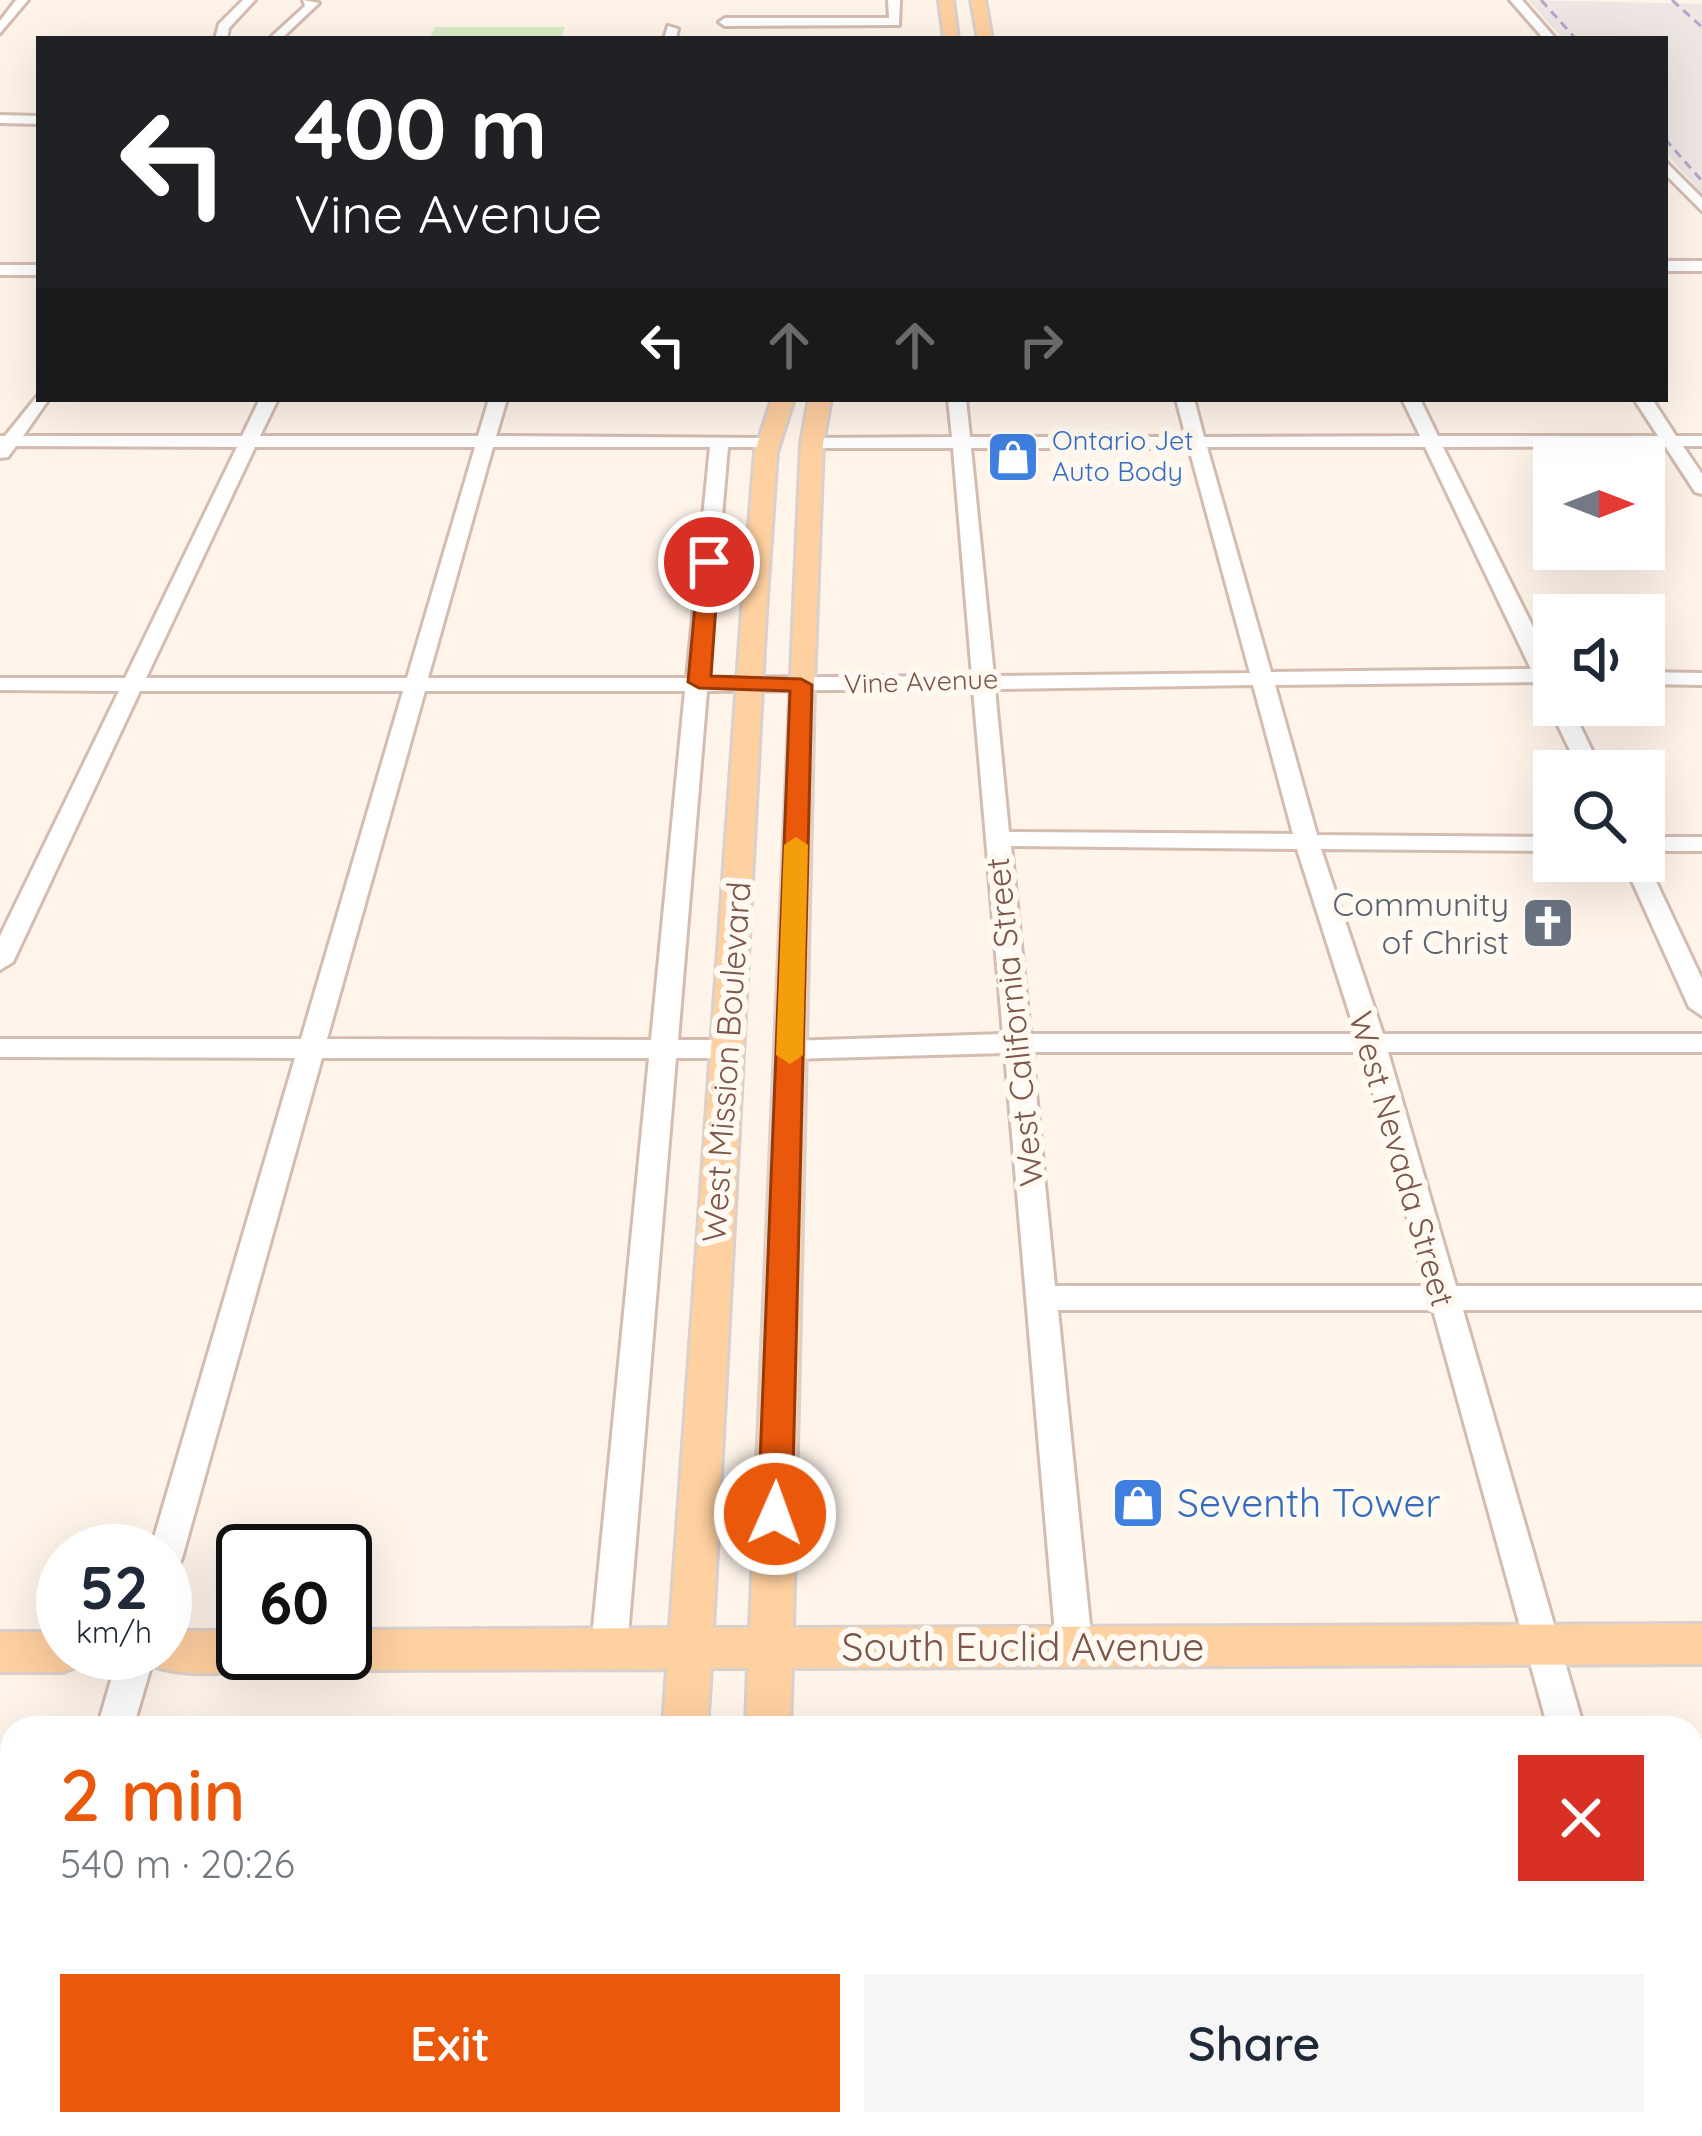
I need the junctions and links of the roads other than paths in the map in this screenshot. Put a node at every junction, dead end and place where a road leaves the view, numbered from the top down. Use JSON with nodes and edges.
{"nodes":[{"id":1,"x":22,"y":0,"type":"edge"},
{"id":2,"x":249,"y":0,"type":"edge"},
{"id":3,"x":309,"y":0,"type":"edge"},
{"id":4,"x":729,"y":0,"type":"edge"},
{"id":5,"x":894,"y":0,"type":"edge"},
{"id":6,"x":946,"y":0,"type":"edge"},
{"id":7,"x":978,"y":0,"type":"edge"},
{"id":8,"x":1516,"y":0,"type":"edge"},
{"id":9,"x":6,"y":13,"type":"edge"},
{"id":10,"x":725,"y":22,"type":"junction"},
{"id":11,"x":835,"y":22,"type":"junction"},
{"id":12,"x":0,"y":29,"type":"edge"},
{"id":13,"x":222,"y":36,"type":"edge"},
{"id":14,"x":277,"y":36,"type":"edge"},
{"id":15,"x":723,"y":36,"type":"edge"},
{"id":16,"x":836,"y":36,"type":"edge"},
{"id":17,"x":951,"y":36,"type":"edge"},
{"id":18,"x":984,"y":36,"type":"edge"},
{"id":19,"x":1547,"y":36,"type":"edge"},
{"id":20,"x":0,"y":119,"type":"edge"},
{"id":21,"x":36,"y":120,"type":"edge"},
{"id":22,"x":1668,"y":168,"type":"edge"},
{"id":23,"x":1702,"y":207,"type":"edge"},
{"id":24,"x":1668,"y":266,"type":"edge"},
{"id":25,"x":1702,"y":266,"type":"edge"},
{"id":26,"x":0,"y":270,"type":"edge"},
{"id":27,"x":36,"y":270,"type":"edge"},
{"id":28,"x":38,"y":402,"type":"edge"},
{"id":29,"x":268,"y":402,"type":"edge"},
{"id":30,"x":497,"y":402,"type":"edge"},
{"id":31,"x":782,"y":402,"type":"edge"},
{"id":32,"x":819,"y":402,"type":"edge"},
{"id":33,"x":957,"y":402,"type":"edge"},
{"id":34,"x":1186,"y":402,"type":"edge"},
{"id":35,"x":1412,"y":402,"type":"edge"},
{"id":36,"x":1644,"y":402,"type":"edge"},
{"id":37,"x":960,"y":439,"type":"junction"},
{"id":38,"x":1196,"y":439,"type":"junction"},
{"id":39,"x":1430,"y":440,"type":"junction"},
{"id":40,"x":1670,"y":440,"type":"junction"},
{"id":41,"x":1702,"y":440,"type":"edge"},
{"id":42,"x":485,"y":442,"type":"junction"},
{"id":43,"x":719,"y":442,"type":"junction"},
{"id":44,"x":769,"y":442,"type":"junction"},
{"id":45,"x":248,"y":443,"type":"junction"},
{"id":46,"x":812,"y":443,"type":"junction"},
{"id":47,"x":4,"y":447,"type":"edge"},
{"id":48,"x":1702,"y":488,"type":"edge"},
{"id":49,"x":1533,"y":646,"type":"edge"},
{"id":50,"x":1262,"y":678,"type":"junction"},
{"id":51,"x":1665,"y":678,"type":"edge"},
{"id":52,"x":979,"y":679,"type":"junction"},
{"id":53,"x":1702,"y":679,"type":"edge"},
{"id":54,"x":420,"y":682,"type":"junction"},
{"id":55,"x":699,"y":682,"type":"junction"},
{"id":56,"x":1533,"y":682,"type":"edge"},
{"id":57,"x":748,"y":683,"type":"junction"},
{"id":58,"x":0,"y":685,"type":"edge"},
{"id":59,"x":131,"y":685,"type":"junction"},
{"id":60,"x":801,"y":685,"type":"junction"},
{"id":61,"x":996,"y":839,"type":"junction"},
{"id":62,"x":1306,"y":842,"type":"junction"},
{"id":63,"x":1533,"y":844,"type":"edge"},
{"id":64,"x":1665,"y":844,"type":"edge"},
{"id":65,"x":1702,"y":844,"type":"edge"},
{"id":66,"x":1645,"y":882,"type":"edge"},
{"id":67,"x":0,"y":962,"type":"edge"},
{"id":68,"x":1702,"y":1007,"type":"edge"},
{"id":69,"x":1017,"y":1042,"type":"junction"},
{"id":70,"x":1702,"y":1043,"type":"edge"},
{"id":71,"x":313,"y":1045,"type":"junction"},
{"id":72,"x":1372,"y":1045,"type":"junction"},
{"id":73,"x":0,"y":1048,"type":"edge"},
{"id":74,"x":666,"y":1048,"type":"junction"},
{"id":75,"x":729,"y":1049,"type":"junction"},
{"id":76,"x":790,"y":1050,"type":"junction"},
{"id":77,"x":1041,"y":1298,"type":"junction"},
{"id":78,"x":1702,"y":1298,"type":"edge"},
{"id":79,"x":1442,"y":1300,"type":"junction"},
{"id":80,"x":175,"y":1524,"type":"edge"},
{"id":81,"x":1702,"y":1644,"type":"edge"},
{"id":82,"x":1543,"y":1645,"type":"junction"},
{"id":83,"x":1074,"y":1646,"type":"junction"},
{"id":84,"x":609,"y":1648,"type":"junction"},
{"id":85,"x":689,"y":1648,"type":"junction"},
{"id":86,"x":771,"y":1648,"type":"junction"},
{"id":87,"x":372,"y":1650,"type":"edge"},
{"id":88,"x":0,"y":1652,"type":"edge"},
{"id":89,"x":36,"y":1652,"type":"edge"},
{"id":90,"x":129,"y":1680,"type":"edge"},
{"id":91,"x":119,"y":1716,"type":"edge"},
{"id":92,"x":686,"y":1716,"type":"edge"},
{"id":93,"x":768,"y":1716,"type":"edge"},
{"id":94,"x":1563,"y":1716,"type":"edge"}],
"edges":[{"from":1,"to":9,"type":"street"},
{"from":2,"to":13,"type":"street"},
{"from":3,"to":14,"type":"street"},
{"from":4,"to":10,"type":"street"},
{"from":5,"to":11,"type":"street"},
{"from":6,"to":17,"type":"main road"},
{"from":7,"to":18,"type":"main road"},
{"from":8,"to":19,"type":"street"},
{"from":9,"to":12,"type":"street"},
{"from":10,"to":11,"type":"street"},
{"from":10,"to":15,"type":"street"},
{"from":11,"to":16,"type":"street"},
{"from":20,"to":21,"type":"street"},
{"from":22,"to":23,"type":"street"},
{"from":24,"to":25,"type":"street"},
{"from":26,"to":27,"type":"street"},
{"from":28,"to":47,"type":"street"},
{"from":29,"to":45,"type":"street"},
{"from":30,"to":42,"type":"street"},
{"from":31,"to":44,"type":"main road","name":"West Mission Boulevard"},
{"from":32,"to":46,"type":"main road","name":"West Mission Boulevard"},
{"from":33,"to":37,"type":"street","name":"West California Street"},
{"from":34,"to":38,"type":"street","name":"West Nevada Street"},
{"from":35,"to":39,"type":"street"},
{"from":36,"to":40,"type":"street"},
{"from":37,"to":38,"type":"street"},
{"from":37,"to":46,"type":"street"},
{"from":37,"to":52,"type":"street","name":"West California Street"},
{"from":38,"to":39,"type":"street"},
{"from":38,"to":50,"type":"street","name":"West Nevada Street"},
{"from":39,"to":40,"type":"street"},
{"from":39,"to":49,"type":"street"},
{"from":40,"to":41,"type":"street"},
{"from":40,"to":48,"type":"street"},
{"from":42,"to":43,"type":"street"},
{"from":42,"to":45,"type":"street"},
{"from":42,"to":54,"type":"street"},
{"from":43,"to":44,"type":"street"},
{"from":43,"to":55,"type":"street"},
{"from":44,"to":57,"type":"main road","name":"West Mission Boulevard"},
{"from":45,"to":47,"type":"street"},
{"from":45,"to":59,"type":"street"},
{"from":46,"to":60,"type":"main road","name":"West Mission Boulevard"},
{"from":50,"to":52,"type":"street","name":"Vine Avenue"},
{"from":50,"to":56,"type":"street","name":"Vine Avenue"},
{"from":50,"to":62,"type":"street","name":"West Nevada Street"},
{"from":51,"to":53,"type":"street"},
{"from":52,"to":60,"type":"street","name":"Vine Avenue"},
{"from":52,"to":61,"type":"street","name":"West California Street"},
{"from":54,"to":55,"type":"street","name":"Vine Avenue"},
{"from":54,"to":59,"type":"street","name":"Vine Avenue"},
{"from":54,"to":71,"type":"street"},
{"from":55,"to":57,"type":"street","name":"Vine Avenue"},
{"from":55,"to":74,"type":"street"},
{"from":57,"to":60,"type":"street","name":"Vine Avenue"},
{"from":57,"to":75,"type":"main road","name":"West Mission Boulevard"},
{"from":58,"to":59,"type":"street","name":"Vine Avenue"},
{"from":59,"to":67,"type":"street"},
{"from":60,"to":76,"type":"main road","name":"West Mission Boulevard"},
{"from":61,"to":62,"type":"street"},
{"from":61,"to":69,"type":"street","name":"West California Street"},
{"from":62,"to":63,"type":"street"},
{"from":62,"to":72,"type":"street","name":"West Nevada Street"},
{"from":64,"to":65,"type":"street"},
{"from":66,"to":68,"type":"street"},
{"from":69,"to":72,"type":"street"},
{"from":69,"to":76,"type":"street"},
{"from":69,"to":77,"type":"street","name":"West California Street"},
{"from":70,"to":72,"type":"street"},
{"from":71,"to":73,"type":"street"},
{"from":71,"to":74,"type":"street"},
{"from":71,"to":80,"type":"street"},
{"from":72,"to":79,"type":"street","name":"West Nevada Street"},
{"from":74,"to":75,"type":"street"},
{"from":74,"to":84,"type":"street"},
{"from":75,"to":85,"type":"main road","name":"West Mission Boulevard"},
{"from":76,"to":86,"type":"main road","name":"West Mission Boulevard"},
{"from":77,"to":79,"type":"street"},
{"from":77,"to":83,"type":"street","name":"West California Street"},
{"from":78,"to":79,"type":"street"},
{"from":79,"to":82,"type":"street","name":"West Nevada Street"},
{"from":81,"to":82,"type":"main road","name":"South Euclid Avenue"},
{"from":82,"to":83,"type":"main road","name":"South Euclid Avenue"},
{"from":82,"to":94,"type":"street","name":"West Nevada Street"},
{"from":83,"to":86,"type":"main road","name":"South Euclid Avenue"},
{"from":84,"to":85,"type":"main road","name":"South Euclid Avenue"},
{"from":84,"to":87,"type":"main road","name":"South Euclid Avenue"},
{"from":85,"to":86,"type":"main road","name":"South Euclid Avenue"},
{"from":85,"to":92,"type":"main road","name":"West Mission Boulevard"},
{"from":86,"to":93,"type":"main road","name":"West Mission Boulevard"},
{"from":88,"to":89,"type":"main road"},
{"from":90,"to":91,"type":"street"}]}
